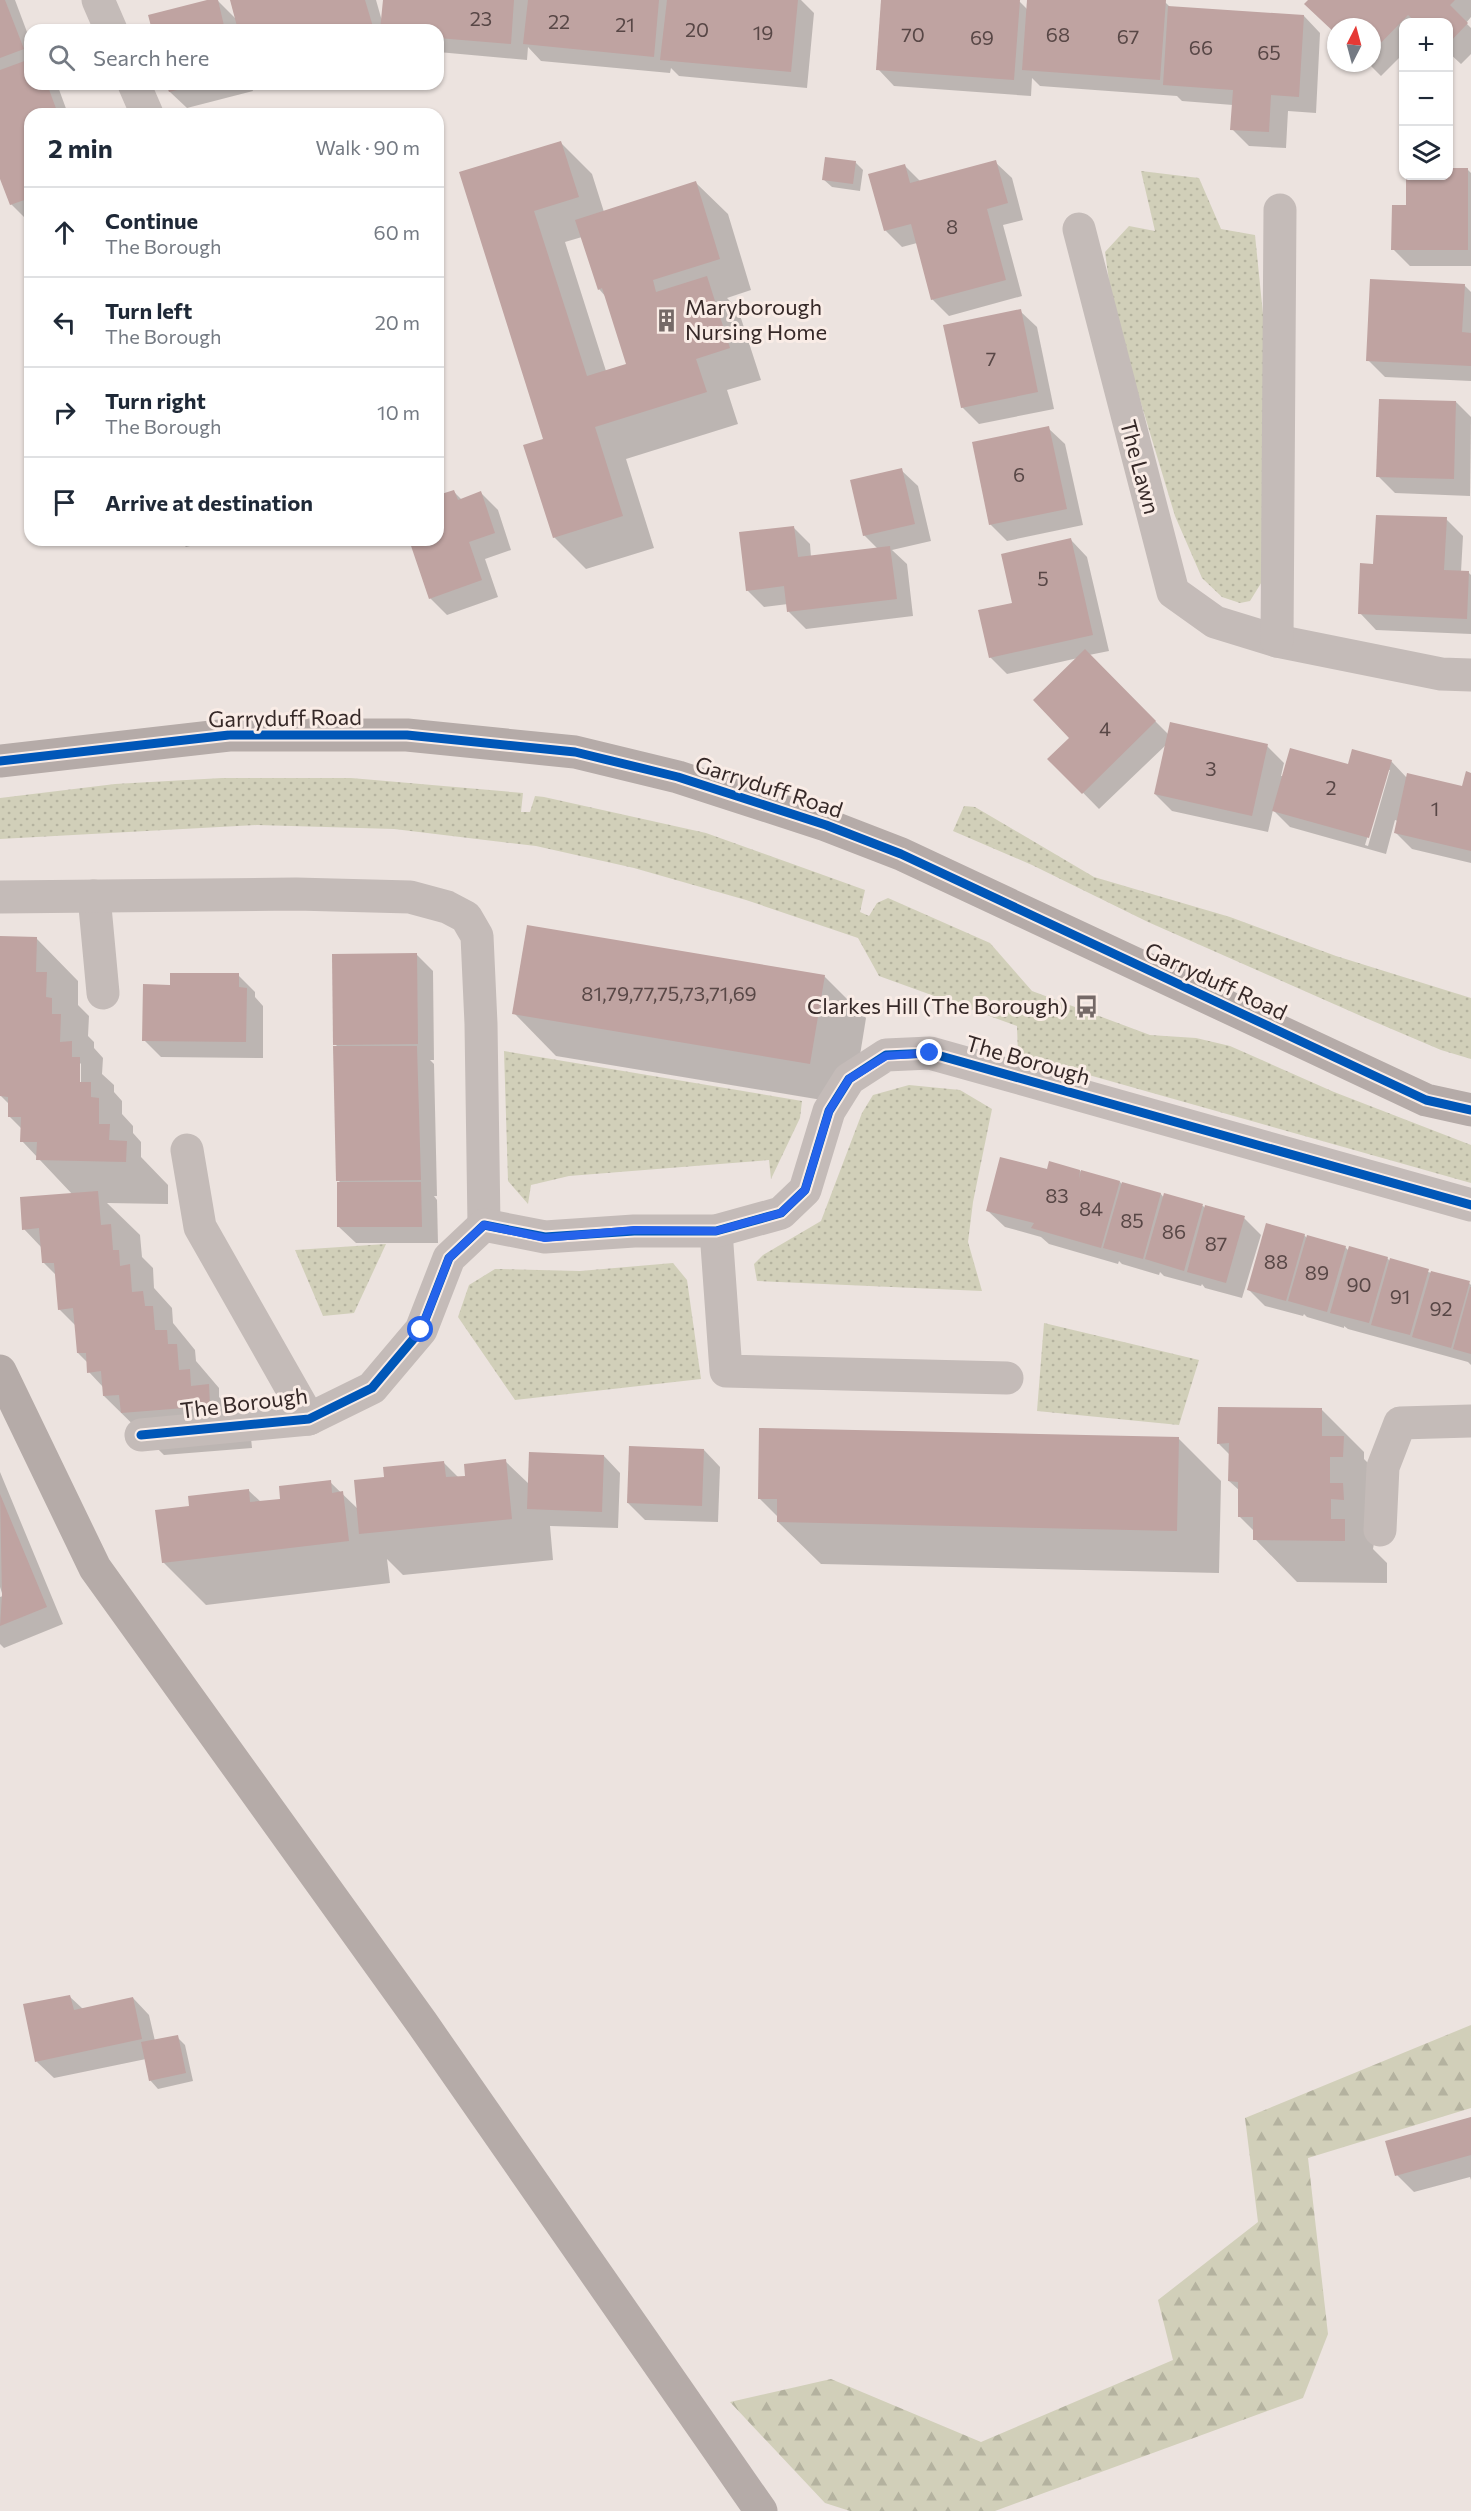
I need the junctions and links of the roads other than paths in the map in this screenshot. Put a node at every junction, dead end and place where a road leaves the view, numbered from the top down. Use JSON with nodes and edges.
{"nodes":[{"id":1,"x":98,"y":0,"type":"edge"},
{"id":2,"x":108,"y":24,"type":"edge"},
{"id":3,"x":137,"y":90,"type":"edge"},
{"id":4,"x":144,"y":108,"type":"edge"},
{"id":5,"x":1280,"y":210,"type":"dead end"},
{"id":6,"x":1079,"y":229,"type":"dead end"},
{"id":7,"x":1277,"y":641,"type":"junction"},
{"id":8,"x":1471,"y":675,"type":"edge"},
{"id":9,"x":0,"y":761,"type":"edge"},
{"id":10,"x":94,"y":896,"type":"junction"},
{"id":11,"x":0,"y":897,"type":"edge"},
{"id":12,"x":103,"y":993,"type":"dead end"},
{"id":13,"x":1471,"y":1110,"type":"edge"},
{"id":14,"x":187,"y":1150,"type":"dead end"},
{"id":15,"x":1471,"y":1205,"type":"edge"},
{"id":16,"x":484,"y":1225,"type":"junction"},
{"id":17,"x":716,"y":1231,"type":"junction"},
{"id":18,"x":0,"y":1371,"type":"edge"},
{"id":19,"x":1007,"y":1377,"type":"dead end"},
{"id":20,"x":309,"y":1419,"type":"junction"},
{"id":21,"x":1471,"y":1421,"type":"edge"},
{"id":22,"x":141,"y":1435,"type":"dead end"},
{"id":23,"x":1380,"y":1530,"type":"dead end"},
{"id":24,"x":761,"y":2511,"type":"edge"}],
"edges":[{"from":1,"to":2,"type":"street"},
{"from":3,"to":4,"type":"street"},
{"from":5,"to":7,"type":"street"},
{"from":6,"to":7,"type":"street","name":"The Lawn"},
{"from":7,"to":8,"type":"street","name":"The Lawn"},
{"from":9,"to":13,"type":"street","name":"Garryduff Road"},
{"from":10,"to":11,"type":"street"},
{"from":10,"to":12,"type":"street"},
{"from":10,"to":16,"type":"street"},
{"from":14,"to":20,"type":"street"},
{"from":15,"to":17,"type":"street","name":"The Borough"},
{"from":16,"to":17,"type":"street","name":"The Borough"},
{"from":16,"to":20,"type":"street","name":"The Borough"},
{"from":17,"to":19,"type":"street"},
{"from":18,"to":24,"type":"street"},
{"from":20,"to":22,"type":"street","name":"The Borough"},
{"from":21,"to":23,"type":"street"}]}
